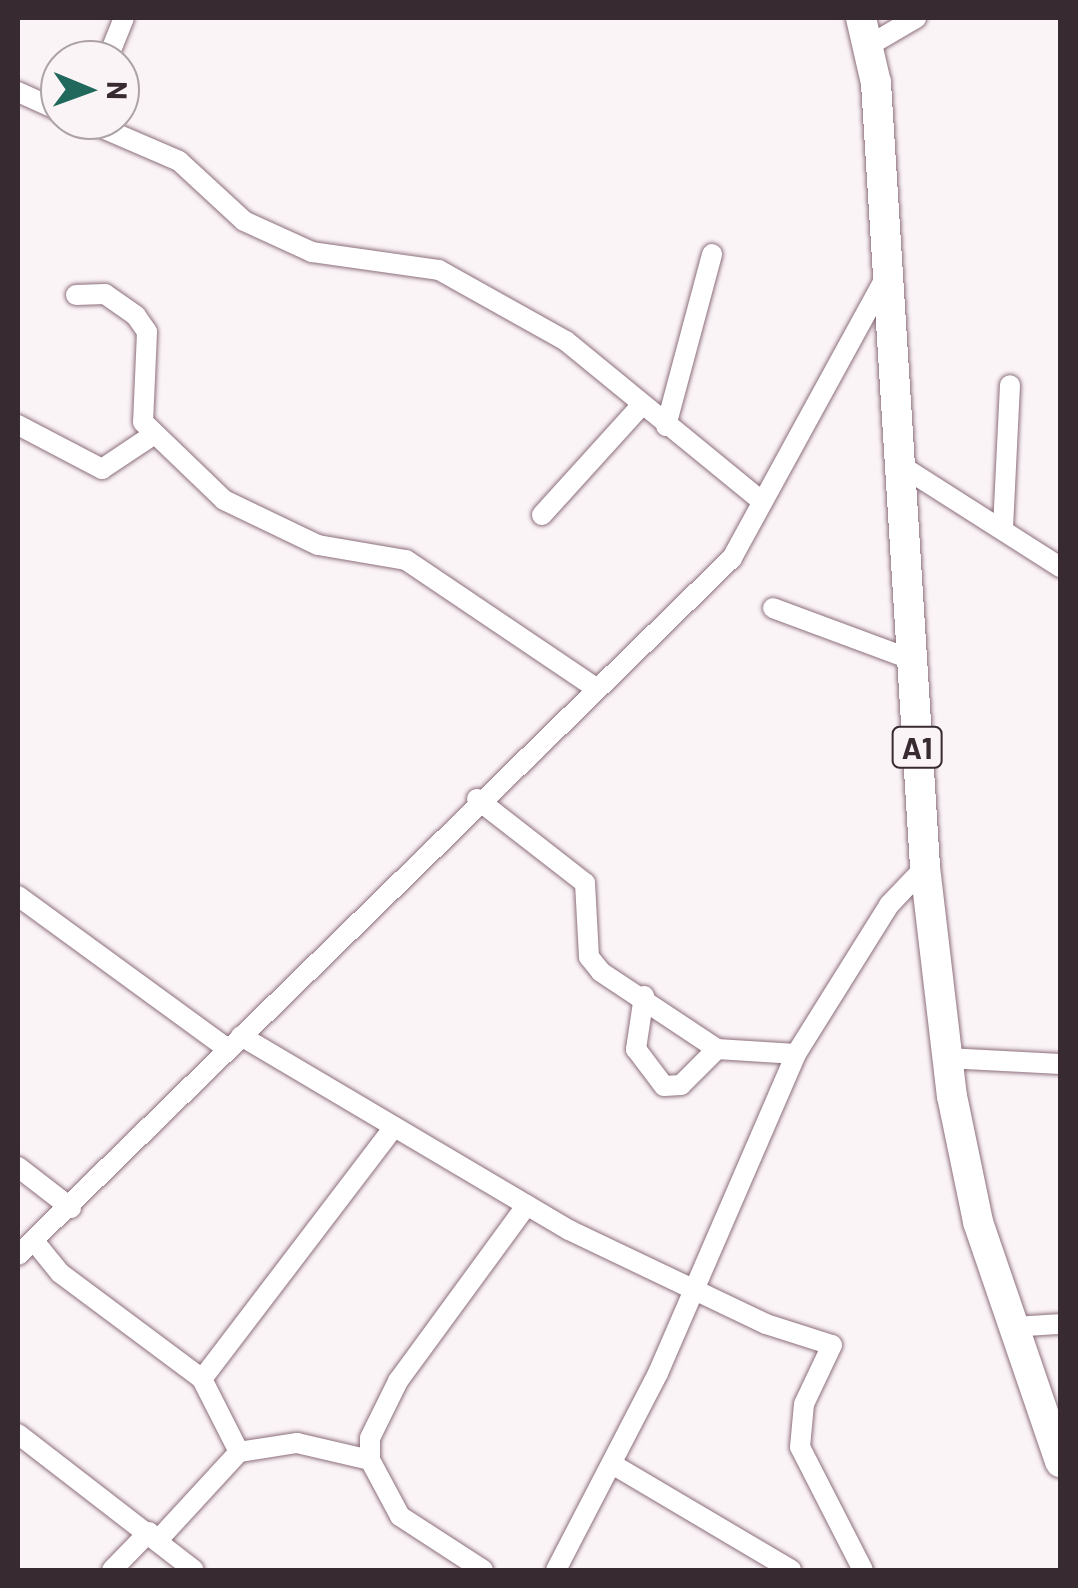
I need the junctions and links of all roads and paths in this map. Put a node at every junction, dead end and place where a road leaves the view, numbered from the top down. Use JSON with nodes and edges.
{"nodes":[{"id":1,"x":916,"y":18,"type":"edge"},
{"id":2,"x":865,"y":32,"type":"edge"},
{"id":3,"x":131,"y":140,"type":"edge"},
{"id":4,"x":712,"y":254,"type":"dead end"},
{"id":5,"x":890,"y":269,"type":"junction"},
{"id":6,"x":76,"y":295,"type":"dead end"},
{"id":7,"x":1010,"y":385,"type":"dead end"},
{"id":8,"x":638,"y":408,"type":"junction"},
{"id":9,"x":18,"y":424,"type":"edge"},
{"id":10,"x":666,"y":426,"type":"junction"},
{"id":11,"x":153,"y":435,"type":"junction"},
{"id":12,"x":900,"y":465,"type":"junction"},
{"id":13,"x":763,"y":502,"type":"junction"},
{"id":14,"x":542,"y":515,"type":"dead end"},
{"id":15,"x":1003,"y":528,"type":"junction"},
{"id":16,"x":1060,"y":567,"type":"edge"},
{"id":17,"x":772,"y":608,"type":"dead end"},
{"id":18,"x":910,"y":659,"type":"junction"},
{"id":19,"x":596,"y":688,"type":"junction"},
{"id":20,"x":476,"y":800,"type":"junction"},
{"id":21,"x":925,"y":867,"type":"junction"},
{"id":22,"x":18,"y":896,"type":"edge"},
{"id":23,"x":644,"y":996,"type":"junction"},
{"id":24,"x":234,"y":1042,"type":"junction"},
{"id":25,"x":717,"y":1049,"type":"junction"},
{"id":26,"x":796,"y":1054,"type":"junction"},
{"id":27,"x":947,"y":1058,"type":"junction"},
{"id":28,"x":1060,"y":1064,"type":"edge"},
{"id":29,"x":393,"y":1128,"type":"junction"},
{"id":30,"x":18,"y":1167,"type":"edge"},
{"id":31,"x":528,"y":1205,"type":"junction"},
{"id":32,"x":71,"y":1208,"type":"junction"},
{"id":33,"x":26,"y":1248,"type":"edge"},
{"id":34,"x":695,"y":1291,"type":"junction"},
{"id":35,"x":1060,"y":1324,"type":"edge"},
{"id":36,"x":1012,"y":1326,"type":"junction"},
{"id":37,"x":202,"y":1379,"type":"junction"},
{"id":38,"x":18,"y":1434,"type":"edge"},
{"id":39,"x":240,"y":1452,"type":"junction"},
{"id":40,"x":370,"y":1460,"type":"junction"},
{"id":41,"x":1060,"y":1462,"type":"edge"},
{"id":42,"x":612,"y":1464,"type":"junction"},
{"id":43,"x":153,"y":1536,"type":"junction"},
{"id":44,"x":112,"y":1570,"type":"edge"},
{"id":45,"x":194,"y":1570,"type":"edge"},
{"id":46,"x":483,"y":1570,"type":"edge"},
{"id":47,"x":556,"y":1570,"type":"edge"},
{"id":48,"x":791,"y":1570,"type":"edge"},
{"id":49,"x":863,"y":1570,"type":"edge"}],
"edges":[{"from":1,"to":2,"type":"street"},
{"from":2,"to":5,"type":"highway","number":"A1"},
{"from":3,"to":8,"type":"street"},
{"from":4,"to":10,"type":"street"},
{"from":5,"to":12,"type":"highway","number":"A1"},
{"from":5,"to":13,"type":"street"},
{"from":6,"to":11,"type":"street"},
{"from":7,"to":15,"type":"street"},
{"from":8,"to":10,"type":"street"},
{"from":8,"to":14,"type":"street"},
{"from":9,"to":11,"type":"street"},
{"from":10,"to":13,"type":"street"},
{"from":11,"to":19,"type":"street"},
{"from":12,"to":15,"type":"street"},
{"from":12,"to":18,"type":"highway","number":"A1"},
{"from":13,"to":19,"type":"street"},
{"from":15,"to":16,"type":"street"},
{"from":17,"to":18,"type":"street"},
{"from":18,"to":21,"type":"highway","number":"A1"},
{"from":19,"to":20,"type":"street"},
{"from":20,"to":23,"type":"street"},
{"from":20,"to":24,"type":"street"},
{"from":21,"to":26,"type":"street"},
{"from":21,"to":27,"type":"highway","number":"A1"},
{"from":22,"to":24,"type":"street"},
{"from":23,"to":25,"type":"street"},
{"from":23,"to":25,"type":"street"},
{"from":24,"to":29,"type":"street"},
{"from":24,"to":32,"type":"street"},
{"from":25,"to":26,"type":"street"},
{"from":26,"to":34,"type":"street"},
{"from":27,"to":28,"type":"street"},
{"from":27,"to":36,"type":"highway","number":"A1"},
{"from":29,"to":31,"type":"street"},
{"from":29,"to":37,"type":"street"},
{"from":30,"to":32,"type":"street"},
{"from":31,"to":34,"type":"street"},
{"from":31,"to":40,"type":"street"},
{"from":32,"to":33,"type":"street"},
{"from":33,"to":37,"type":"street"},
{"from":34,"to":42,"type":"street"},
{"from":34,"to":49,"type":"street"},
{"from":35,"to":36,"type":"street"},
{"from":36,"to":41,"type":"highway","number":"A1"},
{"from":37,"to":39,"type":"street"},
{"from":38,"to":43,"type":"street"},
{"from":39,"to":40,"type":"street"},
{"from":39,"to":43,"type":"street"},
{"from":40,"to":46,"type":"street"},
{"from":42,"to":47,"type":"street"},
{"from":42,"to":48,"type":"street"},
{"from":43,"to":44,"type":"street"},
{"from":43,"to":45,"type":"street"}]}
